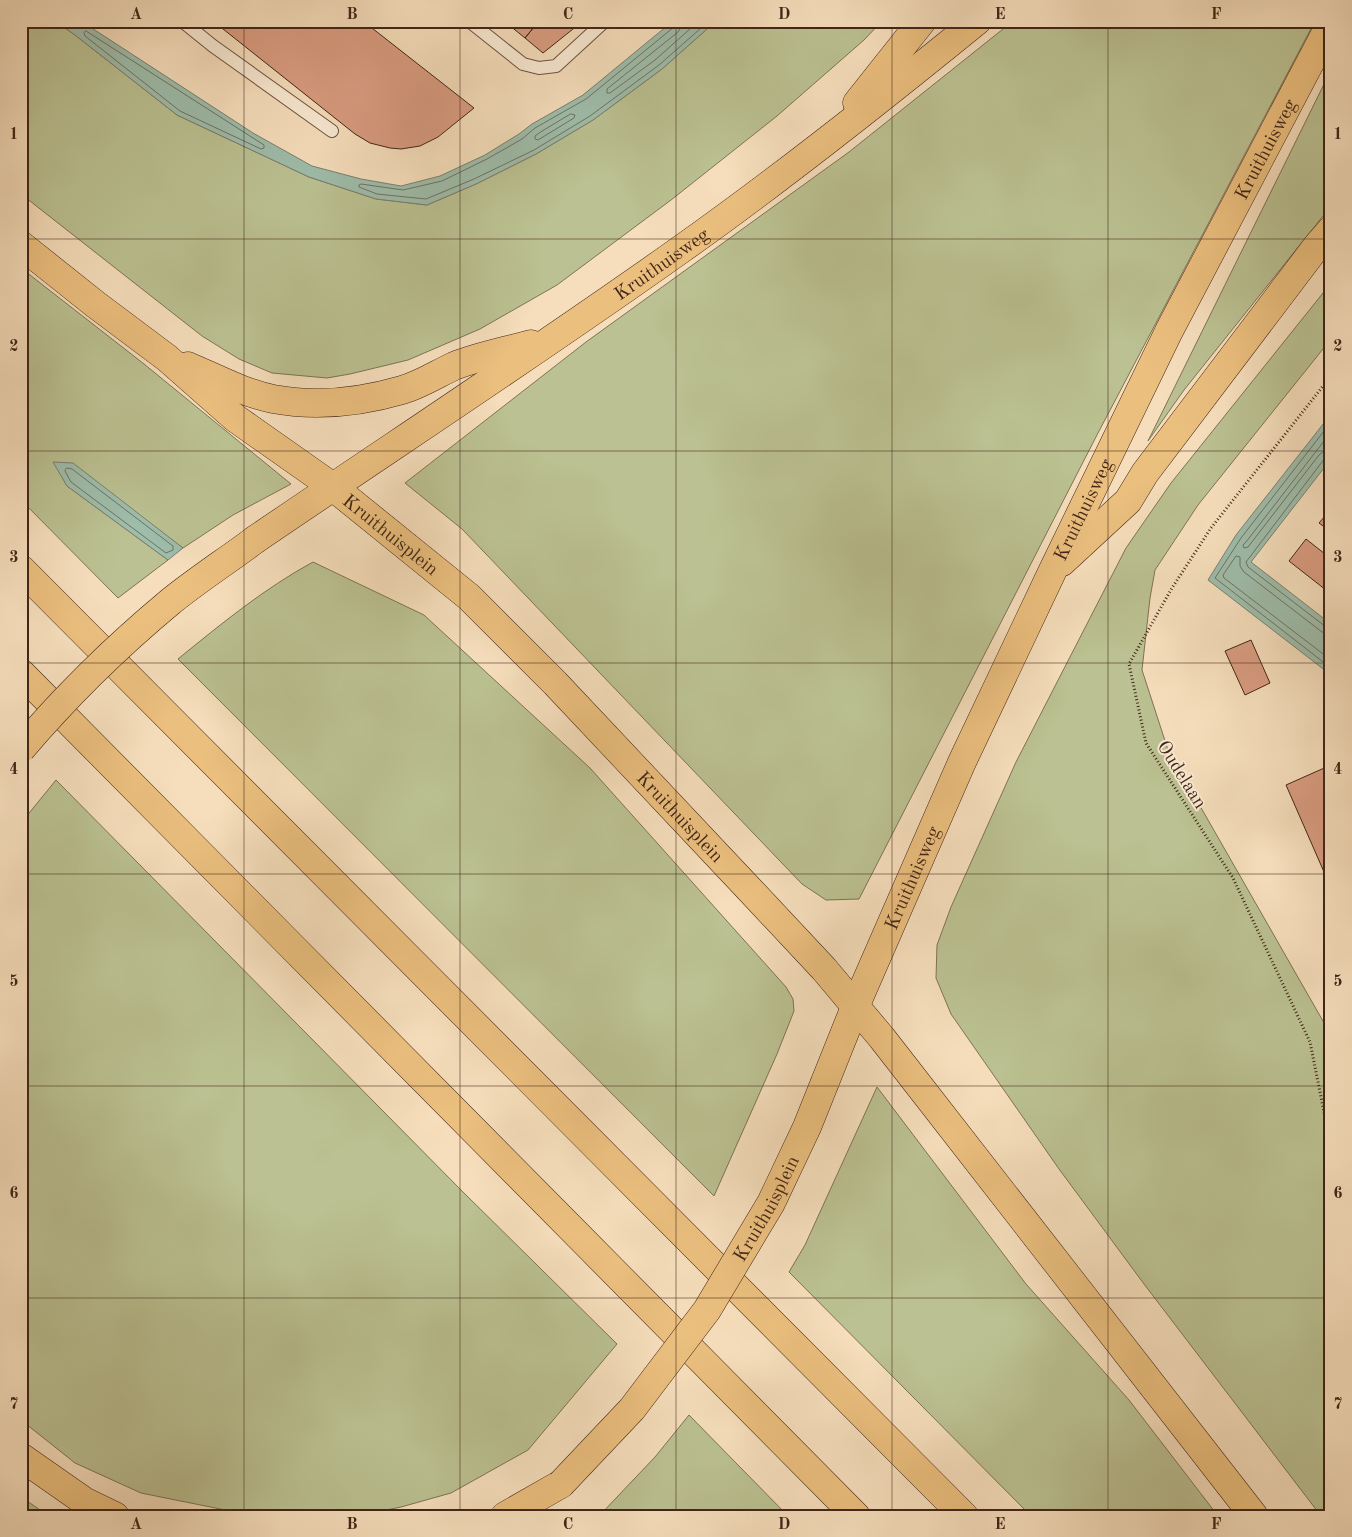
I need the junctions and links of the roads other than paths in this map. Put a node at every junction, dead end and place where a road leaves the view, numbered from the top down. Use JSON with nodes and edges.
{"nodes":[{"id":1,"x":182,"y":21,"type":"edge"},
{"id":2,"x":470,"y":21,"type":"edge"},
{"id":3,"x":605,"y":21,"type":"edge"},
{"id":4,"x":922,"y":21,"type":"edge"},
{"id":5,"x":977,"y":21,"type":"edge"},
{"id":6,"x":1331,"y":23,"type":"edge"},
{"id":7,"x":332,"y":131,"type":"dead end"},
{"id":8,"x":830,"y":138,"type":"junction"},
{"id":9,"x":1331,"y":230,"type":"edge"},
{"id":10,"x":21,"y":245,"type":"edge"},
{"id":11,"x":554,"y":338,"type":"junction"},
{"id":12,"x":167,"y":358,"type":"junction"},
{"id":13,"x":333,"y":487,"type":"junction"},
{"id":14,"x":21,"y":569,"type":"edge"},
{"id":15,"x":1052,"y":572,"type":"junction"},
{"id":16,"x":21,"y":673,"type":"edge"},
{"id":17,"x":21,"y":749,"type":"edge"},
{"id":18,"x":855,"y":1007,"type":"junction"},
{"id":19,"x":21,"y":1457,"type":"edge"},
{"id":20,"x":115,"y":1516,"type":"edge"},
{"id":21,"x":505,"y":1516,"type":"edge"},
{"id":22,"x":856,"y":1516,"type":"edge"},
{"id":23,"x":964,"y":1516,"type":"edge"},
{"id":24,"x":1254,"y":1516,"type":"edge"}],
"edges":[{"from":1,"to":7,"type":"lane"},
{"from":2,"to":3,"type":"lane"},
{"from":4,"to":8,"type":"highway"},
{"from":5,"to":8,"type":"highway","name":"Kruithuisweg"},
{"from":6,"to":15,"type":"highway","name":"Kruithuisweg"},
{"from":8,"to":11,"type":"highway","name":"Kruithuisweg"},
{"from":9,"to":15,"type":"highway"},
{"from":10,"to":12,"type":"highway"},
{"from":11,"to":12,"type":"highway"},
{"from":11,"to":13,"type":"highway","name":"Kruithuisweg"},
{"from":12,"to":13,"type":"highway"},
{"from":13,"to":17,"type":"highway","name":"Kruithuisplein","bridge":true},
{"from":13,"to":18,"type":"highway","name":"Kruithuisplein"},
{"from":14,"to":23,"type":"highway"},
{"from":15,"to":18,"type":"highway","name":"Kruithuisweg"},
{"from":16,"to":22,"type":"highway"},
{"from":18,"to":21,"type":"highway","name":"Kruithuisplein","bridge":true},
{"from":18,"to":24,"type":"highway"},
{"from":19,"to":20,"type":"highway"}]}
